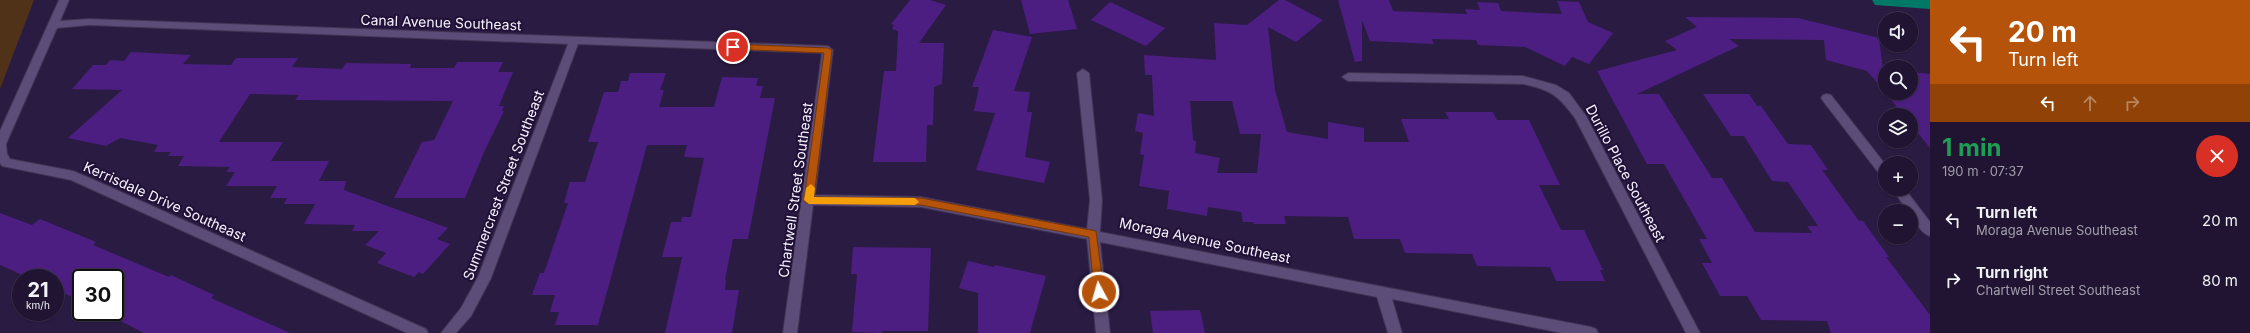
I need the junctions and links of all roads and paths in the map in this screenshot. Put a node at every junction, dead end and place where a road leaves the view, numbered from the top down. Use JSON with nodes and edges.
{"nodes":[{"id":1,"x":64,"y":0,"type":"edge"},
{"id":2,"x":53,"y":25,"type":"junction"},
{"id":3,"x":574,"y":41,"type":"junction"},
{"id":4,"x":828,"y":50,"type":"joint"},
{"id":5,"x":1083,"y":73,"type":"dead end"},
{"id":6,"x":1348,"y":76,"type":"dead end"},
{"id":7,"x":1827,"y":98,"type":"dead end"},
{"id":8,"x":1878,"y":164,"type":"edge"},
{"id":9,"x":1903,"y":196,"type":"edge"},
{"id":10,"x":809,"y":200,"type":"junction"},
{"id":11,"x":1930,"y":231,"type":"edge"},
{"id":12,"x":1093,"y":234,"type":"junction"},
{"id":13,"x":1382,"y":293,"type":"junction"},
{"id":14,"x":421,"y":333,"type":"edge"},
{"id":15,"x":448,"y":333,"type":"edge"},
{"id":16,"x":790,"y":333,"type":"edge"},
{"id":17,"x":1103,"y":333,"type":"edge"},
{"id":18,"x":1395,"y":333,"type":"edge"},
{"id":19,"x":1591,"y":333,"type":"edge"},
{"id":20,"x":1693,"y":333,"type":"edge"}],
"edges":[{"from":1,"to":2,"type":"street"},
{"from":2,"to":3,"type":"street","name":"Canal Avenue Southeast"},
{"from":2,"to":14,"type":"street","name":"Kerrisdale Drive Southeast"},
{"from":3,"to":4,"type":"street","name":"Canal Avenue Southeast"},
{"from":3,"to":15,"type":"street","name":"Summercrest Street Southeast"},
{"from":4,"to":10,"type":"street","name":"Chartwell Street Southeast"},
{"from":5,"to":12,"type":"street"},
{"from":6,"to":20,"type":"street","name":"Durillo Place Southeast"},
{"from":7,"to":8,"type":"street"},
{"from":9,"to":11,"type":"street"},
{"from":10,"to":12,"type":"street","name":"Moraga Avenue Southeast"},
{"from":10,"to":16,"type":"street","name":"Chartwell Street Southeast"},
{"from":12,"to":13,"type":"street","name":"Moraga Avenue Southeast"},
{"from":12,"to":17,"type":"street"},
{"from":13,"to":18,"type":"street"},
{"from":13,"to":19,"type":"street","name":"Moraga Avenue Southeast"}]}
